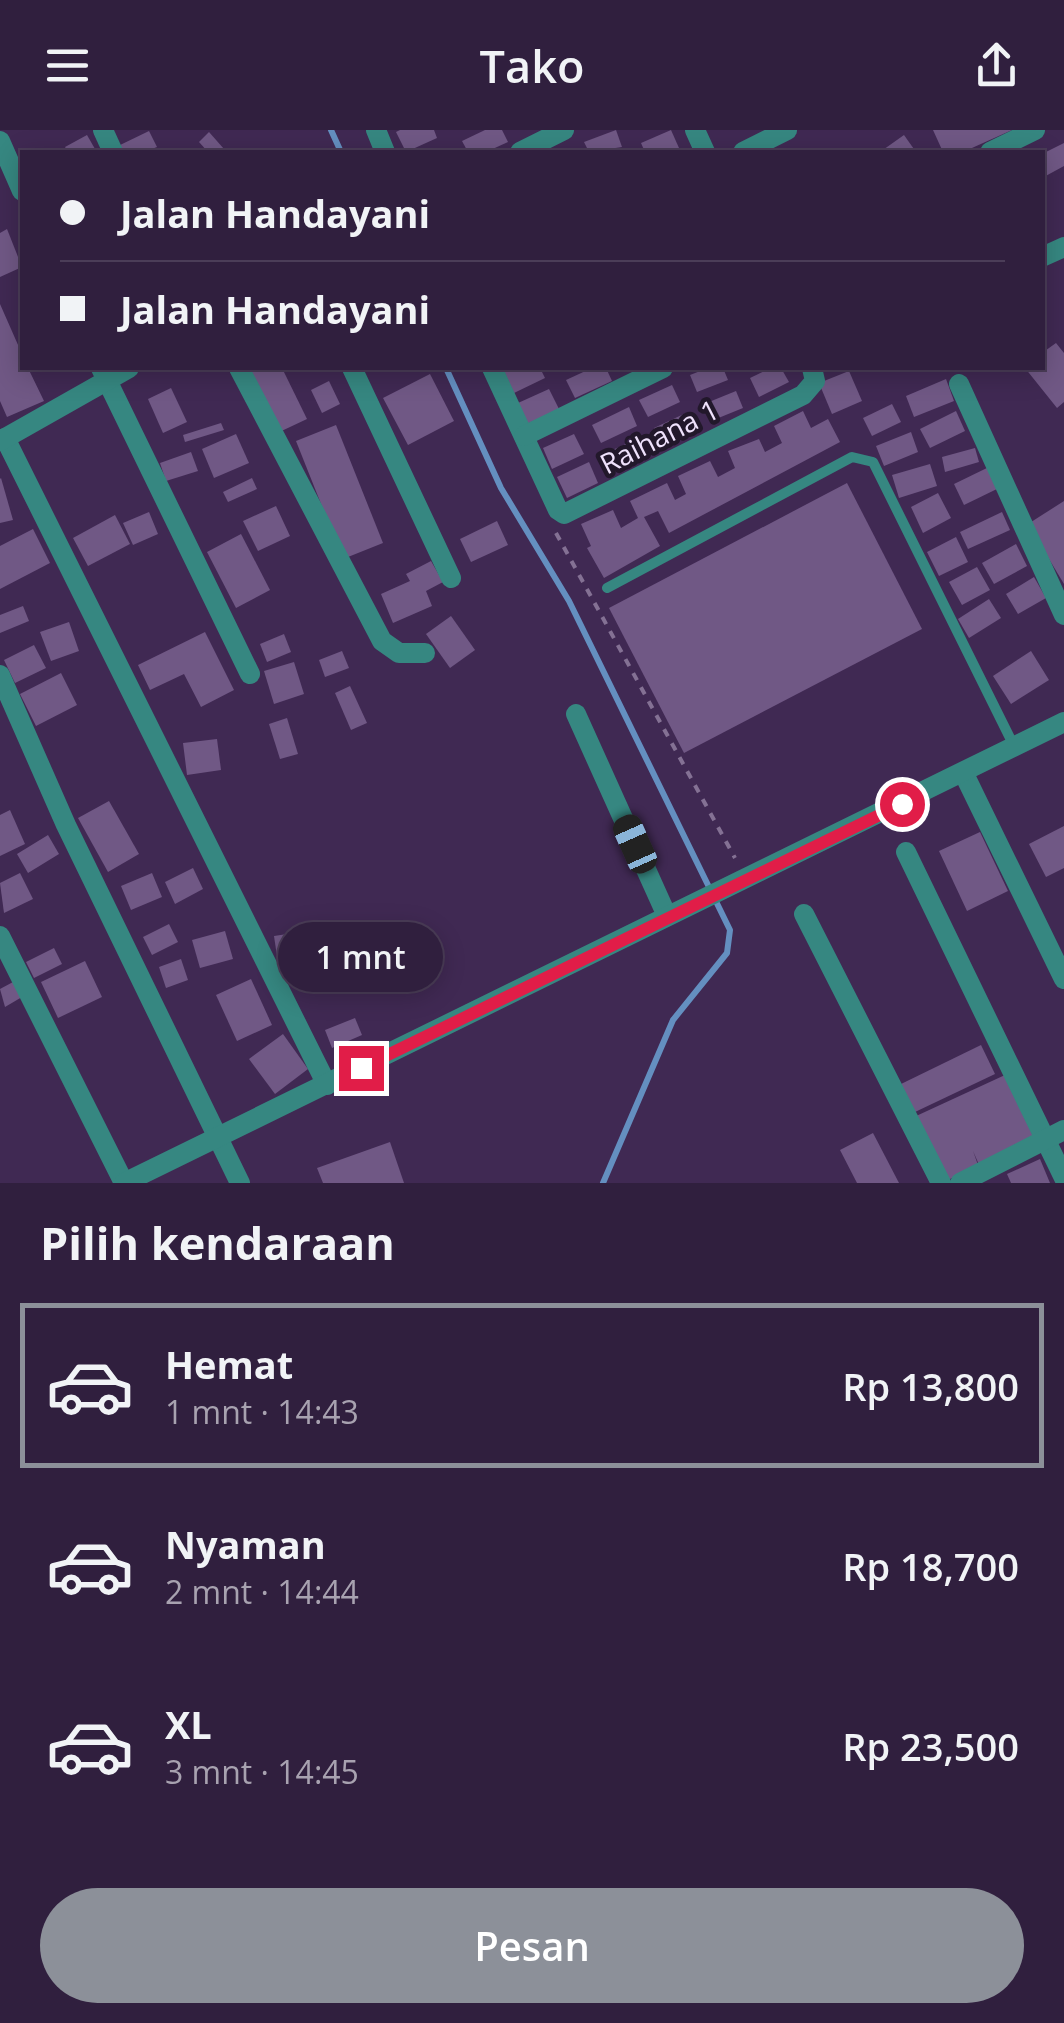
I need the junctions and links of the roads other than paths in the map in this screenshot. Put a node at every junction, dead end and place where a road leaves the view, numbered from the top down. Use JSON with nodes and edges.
{"nodes":[{"id":1,"x":564,"y":130,"type":"edge"},
{"id":2,"x":787,"y":130,"type":"edge"},
{"id":3,"x":1035,"y":130,"type":"edge"},
{"id":4,"x":0,"y":140,"type":"edge"},
{"id":5,"x":524,"y":150,"type":"edge"},
{"id":6,"x":747,"y":150,"type":"edge"},
{"id":7,"x":994,"y":150,"type":"edge"},
{"id":8,"x":20,"y":186,"type":"edge"},
{"id":9,"x":239,"y":370,"type":"edge"},
{"id":10,"x":353,"y":370,"type":"edge"},
{"id":11,"x":493,"y":370,"type":"edge"},
{"id":12,"x":659,"y":370,"type":"edge"},
{"id":13,"x":813,"y":370,"type":"edge"},
{"id":14,"x":103,"y":373,"type":"edge"},
{"id":15,"x":959,"y":384,"type":"dead end"},
{"id":16,"x":524,"y":436,"type":"junction"},
{"id":17,"x":3,"y":440,"type":"edge"},
{"id":18,"x":451,"y":578,"type":"dead end"},
{"id":19,"x":607,"y":588,"type":"dead end"},
{"id":20,"x":1064,"y":615,"type":"edge"},
{"id":21,"x":425,"y":653,"type":"dead end"},
{"id":22,"x":250,"y":674,"type":"dead end"},
{"id":23,"x":0,"y":675,"type":"edge"},
{"id":24,"x":576,"y":714,"type":"dead end"},
{"id":25,"x":1064,"y":722,"type":"edge"},
{"id":26,"x":1015,"y":747,"type":"junction"},
{"id":27,"x":964,"y":774,"type":"junction"},
{"id":28,"x":906,"y":852,"type":"dead end"},
{"id":29,"x":804,"y":914,"type":"dead end"},
{"id":30,"x":667,"y":916,"type":"junction"},
{"id":31,"x":0,"y":936,"type":"edge"},
{"id":32,"x":1064,"y":979,"type":"edge"},
{"id":33,"x":327,"y":1085,"type":"junction"},
{"id":34,"x":1055,"y":1134,"type":"edge"},
{"id":35,"x":217,"y":1140,"type":"junction"},
{"id":36,"x":1064,"y":1178,"type":"edge"},
{"id":37,"x":124,"y":1183,"type":"edge"},
{"id":38,"x":240,"y":1183,"type":"edge"},
{"id":39,"x":941,"y":1183,"type":"edge"},
{"id":40,"x":960,"y":1183,"type":"edge"}],
"edges":[{"from":1,"to":5,"type":"street"},
{"from":2,"to":6,"type":"street"},
{"from":3,"to":7,"type":"street"},
{"from":4,"to":8,"type":"street"},
{"from":9,"to":21,"type":"street"},
{"from":10,"to":18,"type":"street"},
{"from":11,"to":16,"type":"street"},
{"from":12,"to":16,"type":"street"},
{"from":13,"to":16,"type":"street","name":"Raihana 1"},
{"from":14,"to":17,"type":"street"},
{"from":14,"to":22,"type":"street"},
{"from":15,"to":20,"type":"street"},
{"from":17,"to":33,"type":"street"},
{"from":19,"to":26,"type":"lane"},
{"from":23,"to":35,"type":"street"},
{"from":24,"to":30,"type":"street"},
{"from":25,"to":26,"type":"street"},
{"from":26,"to":27,"type":"street"},
{"from":27,"to":30,"type":"street"},
{"from":27,"to":32,"type":"street"},
{"from":28,"to":34,"type":"street"},
{"from":29,"to":39,"type":"street"},
{"from":30,"to":33,"type":"street"},
{"from":31,"to":37,"type":"street"},
{"from":33,"to":35,"type":"street"},
{"from":34,"to":36,"type":"street"},
{"from":34,"to":40,"type":"street"},
{"from":35,"to":37,"type":"street"},
{"from":35,"to":38,"type":"street"}]}
